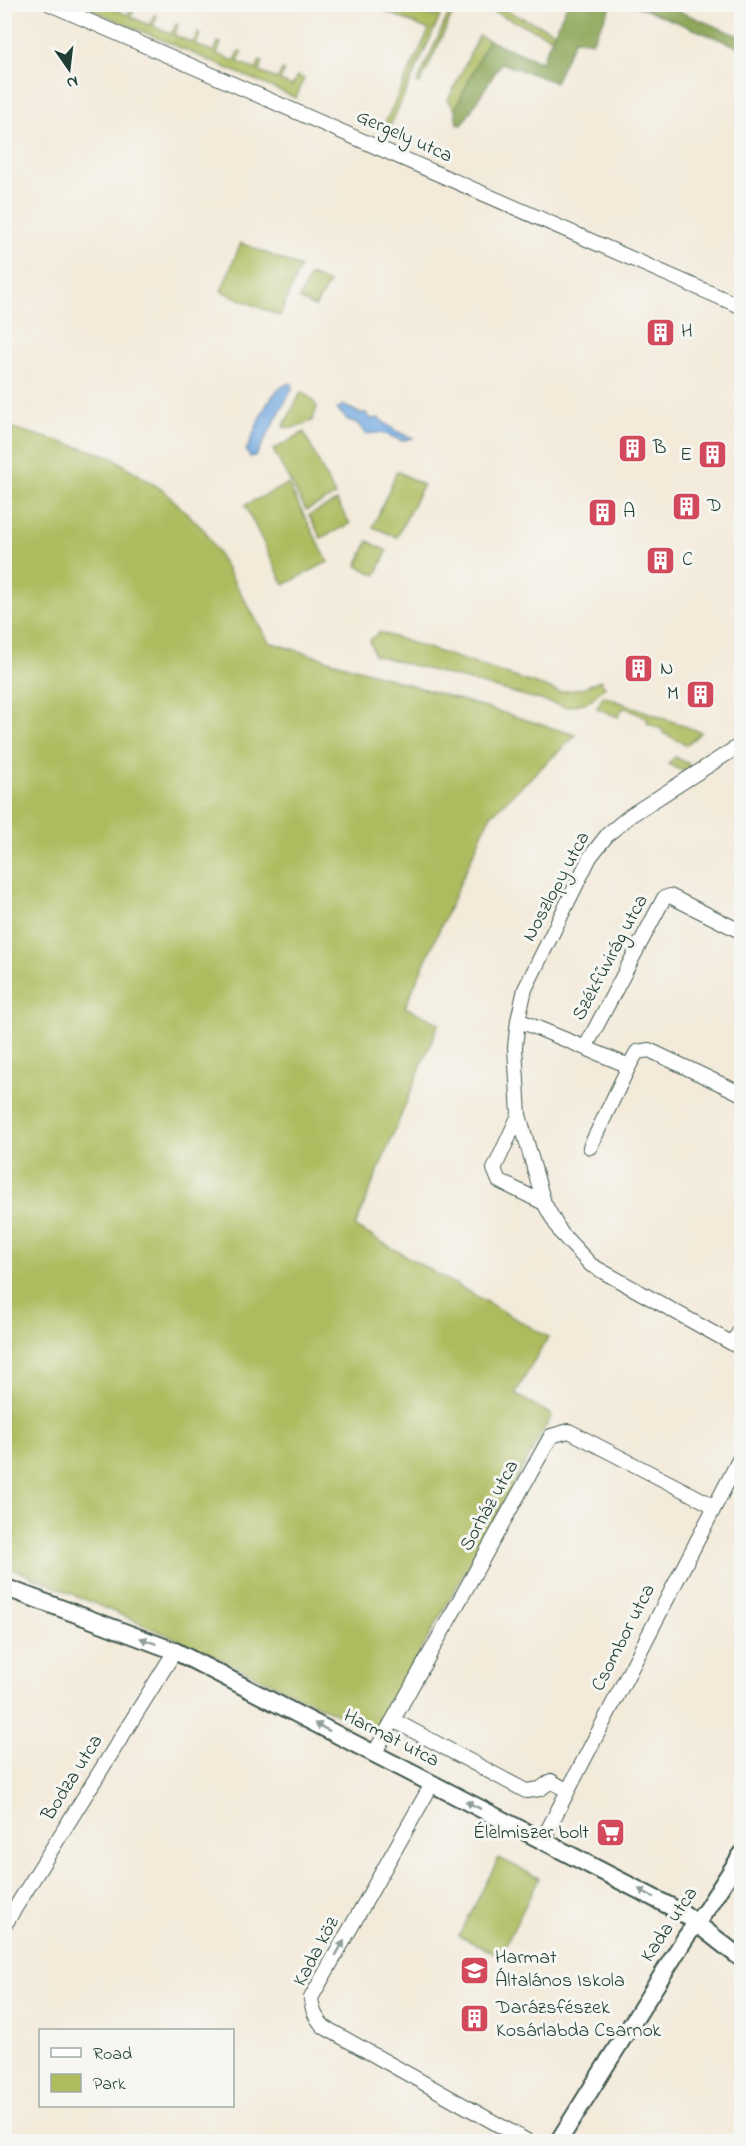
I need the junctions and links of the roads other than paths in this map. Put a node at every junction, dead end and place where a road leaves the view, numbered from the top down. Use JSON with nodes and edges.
{"nodes":[{"id":1,"x":50,"y":4,"type":"edge"},
{"id":2,"x":741,"y":307,"type":"edge"},
{"id":3,"x":741,"y":744,"type":"edge"},
{"id":4,"x":741,"y":932,"type":"edge"},
{"id":5,"x":518,"y":1020,"type":"junction"},
{"id":6,"x":585,"y":1048,"type":"junction"},
{"id":7,"x":629,"y":1066,"type":"junction"},
{"id":8,"x":741,"y":1094,"type":"edge"},
{"id":9,"x":519,"y":1116,"type":"junction"},
{"id":10,"x":590,"y":1147,"type":"dead end"},
{"id":11,"x":544,"y":1203,"type":"junction"},
{"id":12,"x":741,"y":1328,"type":"edge"},
{"id":13,"x":737,"y":1346,"type":"edge"},
{"id":14,"x":741,"y":1455,"type":"edge"},
{"id":15,"x":714,"y":1506,"type":"junction"},
{"id":16,"x":4,"y":1587,"type":"edge"},
{"id":17,"x":175,"y":1651,"type":"junction"},
{"id":18,"x":393,"y":1720,"type":"junction"},
{"id":19,"x":374,"y":1754,"type":"junction"},
{"id":20,"x":432,"y":1784,"type":"junction"},
{"id":21,"x":568,"y":1791,"type":"junction"},
{"id":22,"x":543,"y":1839,"type":"junction"},
{"id":23,"x":741,"y":1854,"type":"edge"},
{"id":24,"x":696,"y":1923,"type":"junction"},
{"id":25,"x":4,"y":1926,"type":"edge"},
{"id":26,"x":741,"y":1959,"type":"edge"},
{"id":27,"x":529,"y":2142,"type":"edge"},
{"id":28,"x":558,"y":2142,"type":"edge"}],
"edges":[{"from":1,"to":2,"type":"street","name":"Gergely utca"},
{"from":3,"to":5,"type":"street","name":"Noszlopy utca"},
{"from":4,"to":6,"type":"street","name":"Székfűvirág utca"},
{"from":5,"to":6,"type":"street"},
{"from":5,"to":9,"type":"street","name":"Noszlopy utca"},
{"from":6,"to":7,"type":"street"},
{"from":7,"to":8,"type":"street"},
{"from":7,"to":10,"type":"street"},
{"from":9,"to":11,"type":"street","name":"Noszlopy utca"},
{"from":9,"to":11,"type":"street","name":"Noszlopy utca"},
{"from":11,"to":13,"type":"street","name":"Noszlopy utca"},
{"from":12,"to":13,"type":"street"},
{"from":14,"to":15,"type":"street","name":"Csombor utca"},
{"from":15,"to":18,"type":"street","name":"Sorház utca"},
{"from":15,"to":21,"type":"street","name":"Csombor utca"},
{"from":17,"to":16,"type":"street","name":"Harmat utca","one_way":true},
{"from":19,"to":17,"type":"street","name":"Harmat utca","one_way":true},
{"from":17,"to":25,"type":"street","name":"Bodza utca"},
{"from":18,"to":19,"type":"street","name":"Sorház utca"},
{"from":18,"to":21,"type":"street"},
{"from":19,"to":20,"type":"street","name":"Harmat utca"},
{"from":22,"to":20,"type":"street","name":"Harmat utca","one_way":true},
{"from":27,"to":20,"type":"street","name":"Kada köz","one_way":true},
{"from":21,"to":22,"type":"street","name":"Csombor utca"},
{"from":24,"to":22,"type":"street","name":"Harmat utca","one_way":true},
{"from":23,"to":24,"type":"street","name":"Kada utca"},
{"from":24,"to":26,"type":"street","name":"Harmat utca"},
{"from":24,"to":28,"type":"street","name":"Kada utca"}]}
